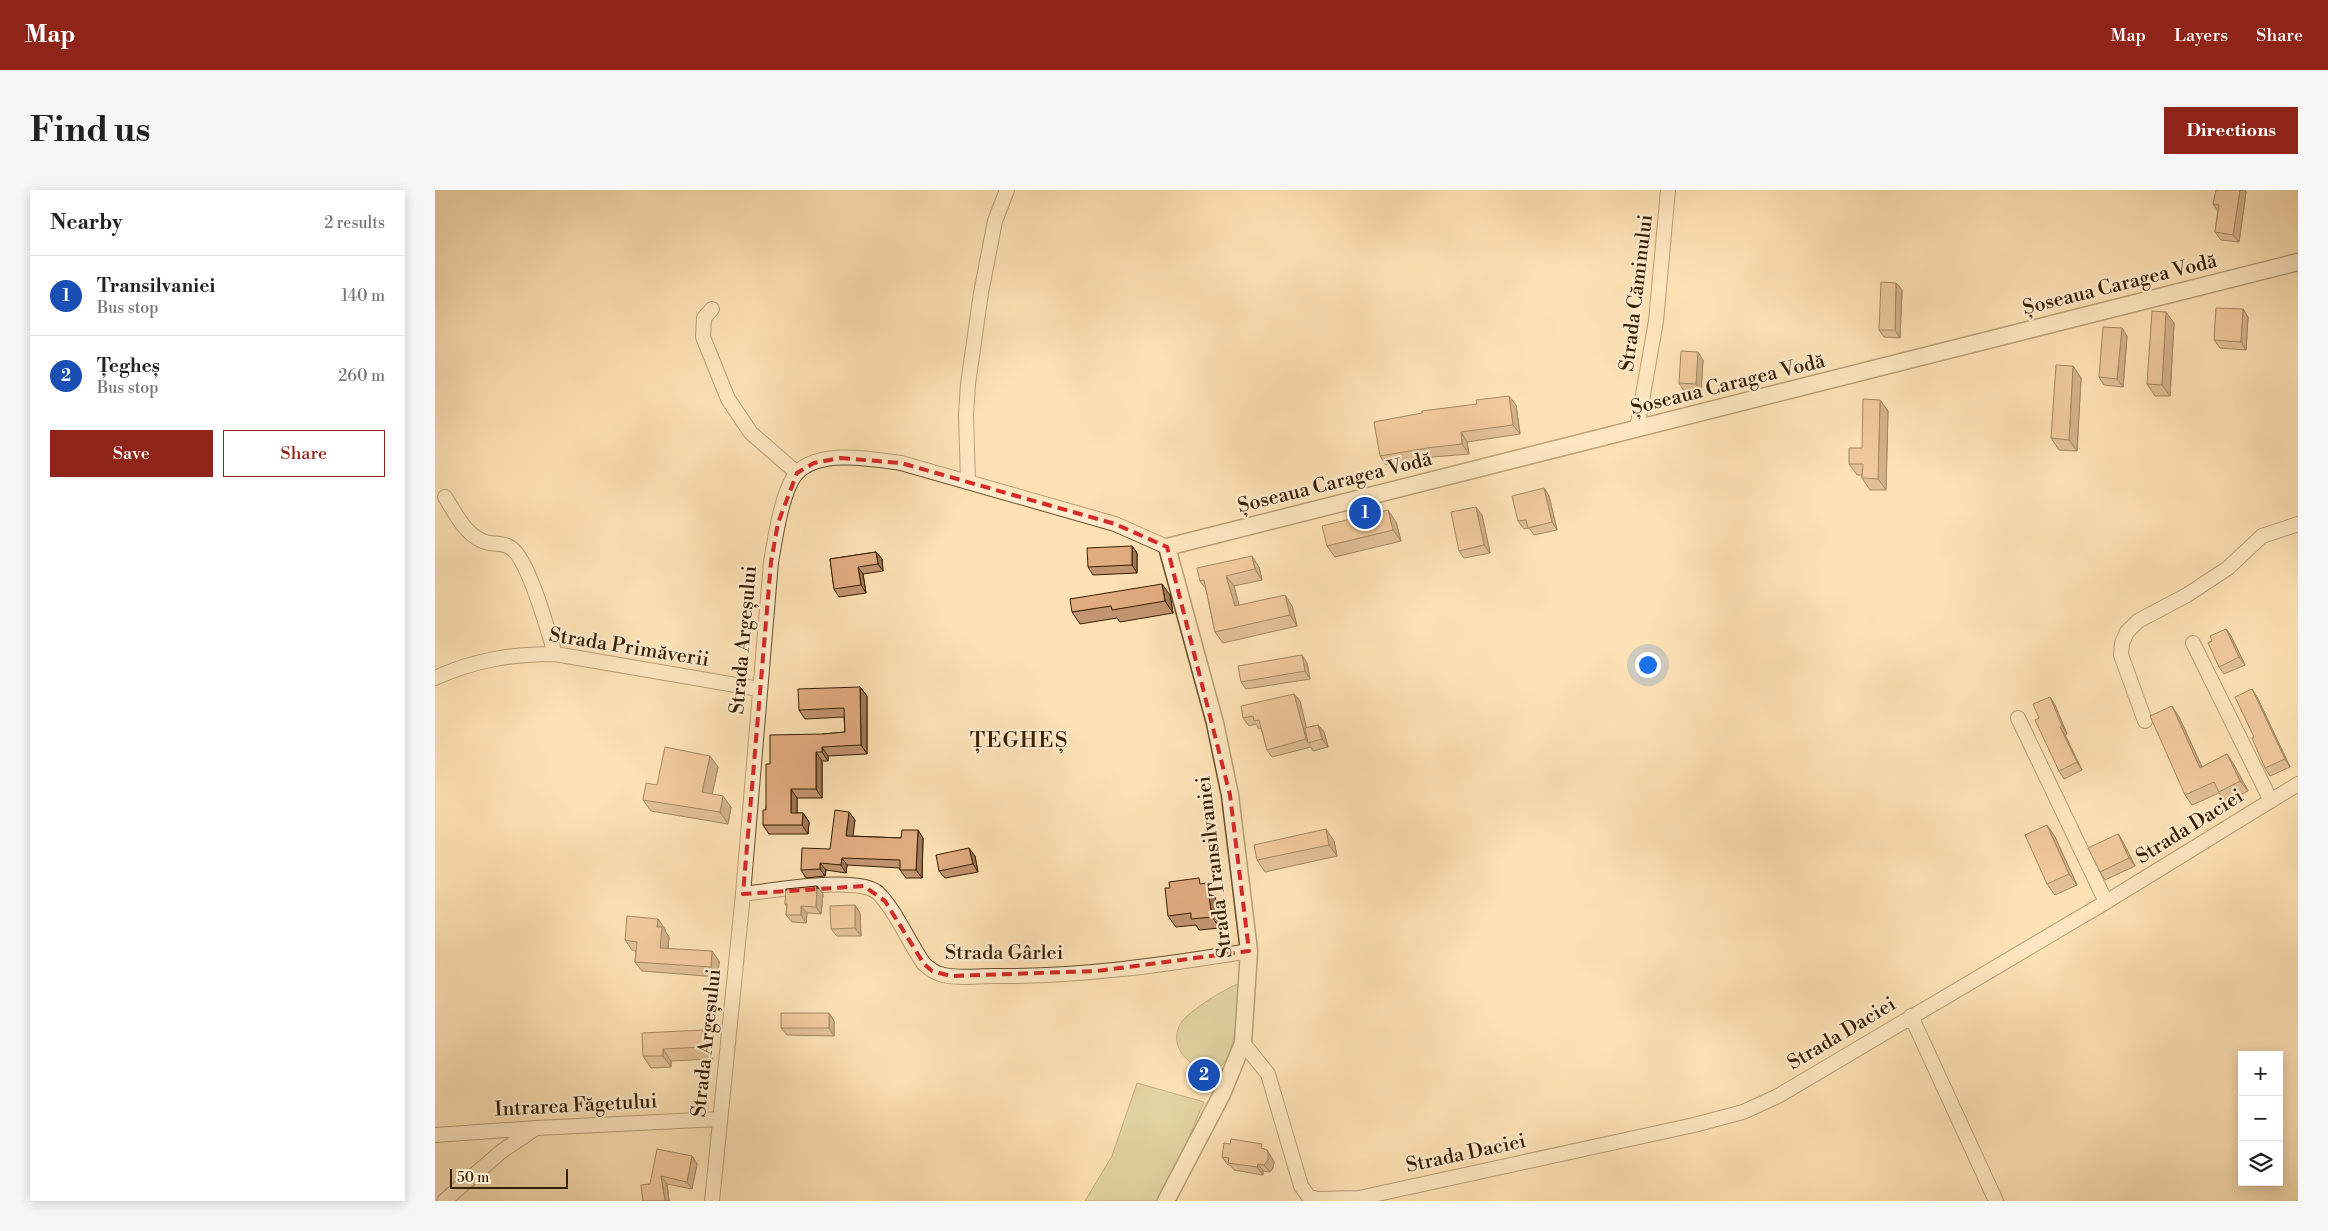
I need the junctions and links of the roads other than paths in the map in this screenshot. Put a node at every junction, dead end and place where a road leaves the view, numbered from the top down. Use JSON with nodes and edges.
{"nodes":[{"id":1,"x":1007,"y":190,"type":"edge"},
{"id":2,"x":1668,"y":190,"type":"edge"},
{"id":3,"x":2298,"y":262,"type":"edge"},
{"id":4,"x":712,"y":309,"type":"dead end"},
{"id":5,"x":1637,"y":430,"type":"junction"},
{"id":6,"x":797,"y":473,"type":"junction"},
{"id":7,"x":968,"y":482,"type":"junction"},
{"id":8,"x":445,"y":497,"type":"dead end"},
{"id":9,"x":2298,"y":524,"type":"edge"},
{"id":10,"x":1167,"y":547,"type":"junction"},
{"id":11,"x":2193,"y":643,"type":"dead end"},
{"id":12,"x":555,"y":654,"type":"junction"},
{"id":13,"x":435,"y":678,"type":"edge"},
{"id":14,"x":759,"y":690,"type":"junction"},
{"id":15,"x":2018,"y":718,"type":"dead end"},
{"id":16,"x":2145,"y":721,"type":"dead end"},
{"id":17,"x":2298,"y":784,"type":"edge"},
{"id":18,"x":2271,"y":801,"type":"junction"},
{"id":19,"x":743,"y":894,"type":"junction"},
{"id":20,"x":2106,"y":902,"type":"junction"},
{"id":21,"x":1249,"y":951,"type":"junction"},
{"id":22,"x":1911,"y":1016,"type":"junction"},
{"id":23,"x":1243,"y":1043,"type":"junction"},
{"id":24,"x":719,"y":1120,"type":"junction"},
{"id":25,"x":537,"y":1128,"type":"junction"},
{"id":26,"x":435,"y":1135,"type":"edge"},
{"id":27,"x":1360,"y":1199,"type":"edge"},
{"id":28,"x":444,"y":1201,"type":"edge"},
{"id":29,"x":712,"y":1201,"type":"edge"},
{"id":30,"x":1166,"y":1201,"type":"edge"},
{"id":31,"x":1996,"y":1201,"type":"edge"}],
"edges":[{"from":1,"to":7,"type":"street"},
{"from":2,"to":5,"type":"street","name":"Strada Căminului"},
{"from":3,"to":5,"type":"street","name":"Șoseaua Caragea Vodă"},
{"from":4,"to":6,"type":"street"},
{"from":5,"to":10,"type":"street","name":"Șoseaua Caragea Vodă"},
{"from":6,"to":7,"type":"street"},
{"from":6,"to":14,"type":"street","name":"Strada Argeșului"},
{"from":7,"to":10,"type":"street"},
{"from":8,"to":12,"type":"street"},
{"from":9,"to":16,"type":"street"},
{"from":10,"to":21,"type":"street","name":"Strada Transilvaniei"},
{"from":11,"to":18,"type":"street"},
{"from":12,"to":13,"type":"street","name":"Strada Primăverii"},
{"from":12,"to":14,"type":"street","name":"Strada Primăverii"},
{"from":14,"to":19,"type":"street","name":"Strada Argeșului"},
{"from":15,"to":20,"type":"street"},
{"from":17,"to":18,"type":"street","name":"Strada Daciei"},
{"from":18,"to":20,"type":"street","name":"Strada Daciei"},
{"from":19,"to":21,"type":"street","name":"Strada Gârlei"},
{"from":19,"to":24,"type":"street","name":"Strada Argeșului"},
{"from":20,"to":22,"type":"street","name":"Strada Daciei"},
{"from":21,"to":23,"type":"street","name":"Strada Transilvaniei"},
{"from":22,"to":27,"type":"street","name":"Strada Daciei"},
{"from":22,"to":31,"type":"street"},
{"from":23,"to":27,"type":"street","name":"Strada Daciei"},
{"from":23,"to":30,"type":"street","name":"Strada Transilvaniei"},
{"from":24,"to":25,"type":"street","name":"Intrarea Făgetului"},
{"from":24,"to":29,"type":"street","name":"Strada Argeșului"},
{"from":25,"to":26,"type":"street","name":"Intrarea Făgetului"},
{"from":25,"to":28,"type":"street"}]}
